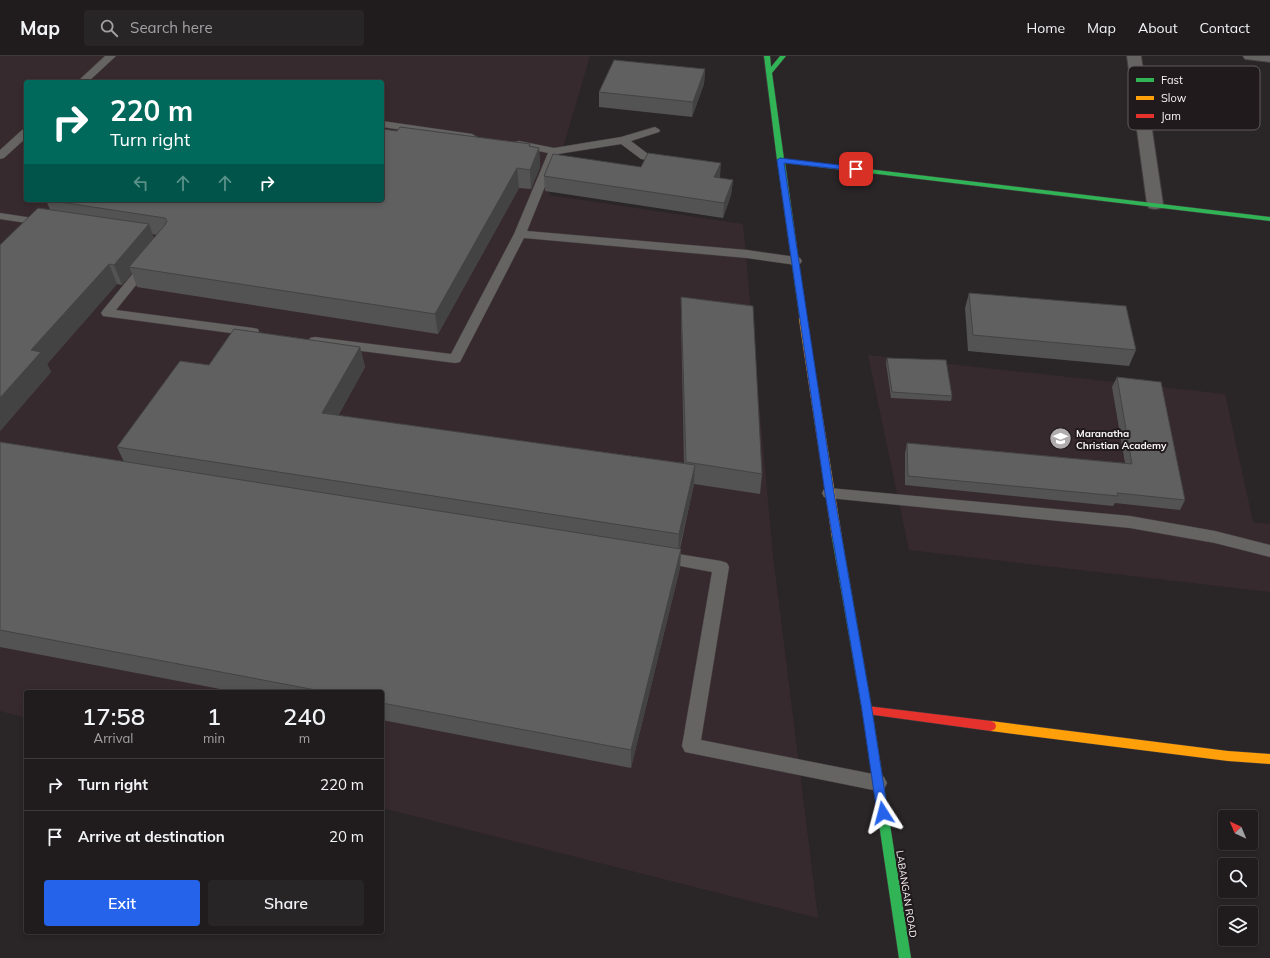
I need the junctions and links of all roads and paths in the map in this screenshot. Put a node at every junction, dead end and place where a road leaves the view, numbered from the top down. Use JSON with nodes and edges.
{"nodes":[{"id":1,"x":111,"y":56,"type":"edge"},
{"id":2,"x":767,"y":56,"type":"edge"},
{"id":3,"x":783,"y":56,"type":"edge"},
{"id":4,"x":1134,"y":56,"type":"edge"},
{"id":5,"x":1250,"y":56,"type":"edge"},
{"id":6,"x":1270,"y":58,"type":"edge"},
{"id":7,"x":1135,"y":66,"type":"edge"},
{"id":8,"x":769,"y":73,"type":"junction"},
{"id":9,"x":84,"y":80,"type":"edge"},
{"id":10,"x":384,"y":124,"type":"edge"},
{"id":11,"x":655,"y":130,"type":"dead end"},
{"id":12,"x":1144,"y":130,"type":"edge"},
{"id":13,"x":24,"y":134,"type":"edge"},
{"id":14,"x":482,"y":138,"type":"edge"},
{"id":15,"x":623,"y":140,"type":"junction"},
{"id":16,"x":511,"y":143,"type":"edge"},
{"id":17,"x":554,"y":151,"type":"junction"},
{"id":18,"x":0,"y":156,"type":"edge"},
{"id":19,"x":674,"y":160,"type":"edge"},
{"id":20,"x":780,"y":160,"type":"junction"},
{"id":21,"x":1155,"y":204,"type":"junction"},
{"id":22,"x":0,"y":216,"type":"edge"},
{"id":23,"x":1270,"y":218,"type":"edge"},
{"id":24,"x":61,"y":225,"type":"edge"},
{"id":25,"x":520,"y":234,"type":"junction"},
{"id":26,"x":157,"y":253,"type":"edge"},
{"id":27,"x":796,"y":261,"type":"junction"},
{"id":28,"x":265,"y":334,"type":"edge"},
{"id":29,"x":305,"y":339,"type":"edge"},
{"id":30,"x":829,"y":493,"type":"junction"},
{"id":31,"x":1270,"y":551,"type":"edge"},
{"id":32,"x":643,"y":554,"type":"edge"},
{"id":33,"x":867,"y":710,"type":"junction"},
{"id":34,"x":1270,"y":759,"type":"edge"},
{"id":35,"x":878,"y":783,"type":"junction"},
{"id":36,"x":905,"y":958,"type":"edge"}],
"edges":[{"from":1,"to":9,"type":"lane"},
{"from":2,"to":8,"type":"main road","name":"LABANGAN ROAD"},
{"from":3,"to":8,"type":"main road"},
{"from":4,"to":7,"type":"street"},
{"from":5,"to":6,"type":"street"},
{"from":8,"to":20,"type":"main road","name":"LABANGAN ROAD"},
{"from":10,"to":14,"type":"lane"},
{"from":11,"to":15,"type":"lane"},
{"from":12,"to":21,"type":"street"},
{"from":13,"to":18,"type":"lane"},
{"from":15,"to":17,"type":"lane"},
{"from":15,"to":19,"type":"lane"},
{"from":16,"to":17,"type":"lane"},
{"from":17,"to":25,"type":"lane"},
{"from":20,"to":21,"type":"main road"},
{"from":20,"to":27,"type":"main road","name":"LABANGAN ROAD"},
{"from":21,"to":23,"type":"main road"},
{"from":22,"to":24,"type":"lane"},
{"from":25,"to":27,"type":"lane"},
{"from":25,"to":29,"type":"lane"},
{"from":26,"to":28,"type":"lane"},
{"from":27,"to":30,"type":"main road","name":"LABANGAN ROAD"},
{"from":30,"to":31,"type":"lane"},
{"from":30,"to":33,"type":"main road","name":"LABANGAN ROAD"},
{"from":32,"to":35,"type":"lane"},
{"from":33,"to":34,"type":"main road"},
{"from":33,"to":35,"type":"main road","name":"LABANGAN ROAD"},
{"from":35,"to":36,"type":"main road","name":"LABANGAN ROAD"}]}
